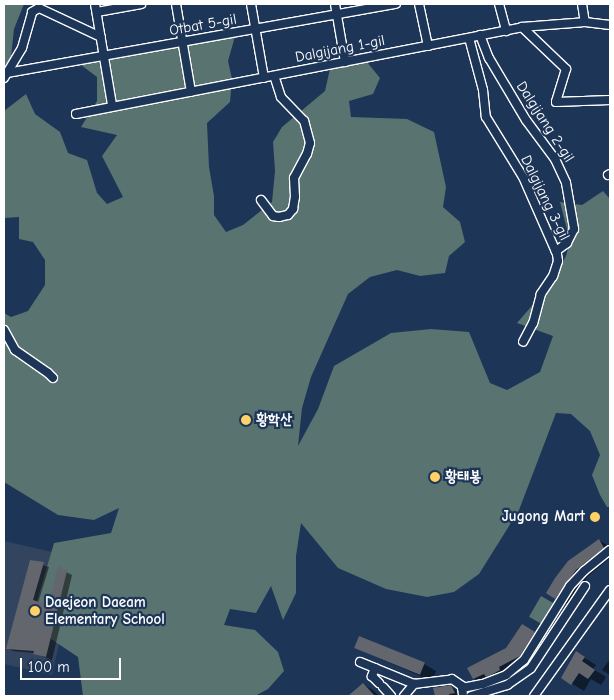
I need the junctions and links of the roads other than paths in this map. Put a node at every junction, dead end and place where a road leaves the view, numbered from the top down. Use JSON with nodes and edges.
{"nodes":[{"id":1,"x":141,"y":4,"type":"edge"},
{"id":2,"x":176,"y":4,"type":"edge"},
{"id":3,"x":251,"y":4,"type":"edge"},
{"id":4,"x":335,"y":4,"type":"edge"},
{"id":5,"x":396,"y":4,"type":"edge"},
{"id":6,"x":419,"y":4,"type":"edge"},
{"id":7,"x":499,"y":4,"type":"edge"},
{"id":8,"x":582,"y":4,"type":"edge"},
{"id":9,"x":40,"y":6,"type":"edge"},
{"id":10,"x":96,"y":8,"type":"edge"},
{"id":11,"x":337,"y":15,"type":"junction"},
{"id":12,"x":585,"y":22,"type":"junction"},
{"id":13,"x":610,"y":25,"type":"edge"},
{"id":14,"x":522,"y":27,"type":"junction"},
{"id":15,"x":255,"y":30,"type":"junction"},
{"id":16,"x":506,"y":30,"type":"junction"},
{"id":17,"x":480,"y":35,"type":"junction"},
{"id":18,"x":101,"y":36,"type":"junction"},
{"id":19,"x":469,"y":38,"type":"junction"},
{"id":20,"x":183,"y":43,"type":"junction"},
{"id":21,"x":428,"y":46,"type":"junction"},
{"id":22,"x":104,"y":58,"type":"junction"},
{"id":23,"x":345,"y":62,"type":"junction"},
{"id":24,"x":5,"y":76,"type":"edge"},
{"id":25,"x":274,"y":76,"type":"junction"},
{"id":26,"x":264,"y":78,"type":"junction"},
{"id":27,"x":190,"y":92,"type":"junction"},
{"id":28,"x":610,"y":100,"type":"edge"},
{"id":29,"x":112,"y":105,"type":"junction"},
{"id":30,"x":76,"y":114,"type":"dead end"},
{"id":31,"x":261,"y":200,"type":"dead end"},
{"id":32,"x":556,"y":251,"type":"junction"},
{"id":33,"x":4,"y":330,"type":"edge"},
{"id":34,"x":523,"y":342,"type":"dead end"},
{"id":35,"x":53,"y":378,"type":"dead end"},
{"id":36,"x":610,"y":550,"type":"edge"},
{"id":37,"x":585,"y":586,"type":"dead end"},
{"id":38,"x":610,"y":590,"type":"edge"},
{"id":39,"x":360,"y":662,"type":"dead end"},
{"id":40,"x":375,"y":668,"type":"junction"},
{"id":41,"x":414,"y":684,"type":"junction"},
{"id":42,"x":462,"y":692,"type":"edge"},
{"id":43,"x":392,"y":696,"type":"edge"},
{"id":44,"x":404,"y":696,"type":"edge"},
{"id":45,"x":472,"y":696,"type":"edge"},
{"id":46,"x":534,"y":696,"type":"edge"}],
"edges":[{"from":1,"to":10,"type":"street"},
{"from":2,"to":20,"type":"street"},
{"from":3,"to":15,"type":"street"},
{"from":4,"to":11,"type":"street"},
{"from":5,"to":11,"type":"street","name":"Otbat 5-gil"},
{"from":6,"to":21,"type":"street"},
{"from":7,"to":16,"type":"street"},
{"from":8,"to":12,"type":"street"},
{"from":9,"to":18,"type":"street"},
{"from":9,"to":24,"type":"street"},
{"from":10,"to":18,"type":"street"},
{"from":11,"to":15,"type":"street","name":"Otbat 5-gil"},
{"from":11,"to":23,"type":"street"},
{"from":12,"to":13,"type":"street","name":"Dalgijang 1-gil"},
{"from":12,"to":14,"type":"street","name":"Dalgijang 1-gil"},
{"from":14,"to":16,"type":"street","name":"Dalgijang 1-gil"},
{"from":14,"to":28,"type":"street"},
{"from":15,"to":20,"type":"street","name":"Otbat 5-gil"},
{"from":15,"to":26,"type":"street"},
{"from":16,"to":17,"type":"street","name":"Dalgijang 1-gil"},
{"from":17,"to":19,"type":"street","name":"Dalgijang 1-gil"},
{"from":17,"to":32,"type":"street","name":"Dalgijang 2-gil"},
{"from":18,"to":22,"type":"street"},
{"from":19,"to":21,"type":"street","name":"Dalgijang 1-gil"},
{"from":19,"to":32,"type":"street","name":"Dalgijang 3-gil"},
{"from":20,"to":22,"type":"street","name":"Otbat 5-gil"},
{"from":20,"to":27,"type":"street"},
{"from":21,"to":23,"type":"street","name":"Dalgijang 1-gil"},
{"from":22,"to":24,"type":"street","name":"Otbat 5-gil"},
{"from":22,"to":29,"type":"street"},
{"from":23,"to":25,"type":"street","name":"Dalgijang 1-gil"},
{"from":25,"to":26,"type":"street","name":"Dalgijang 1-gil"},
{"from":25,"to":31,"type":"street"},
{"from":26,"to":27,"type":"street","name":"Dalgijang 1-gil"},
{"from":27,"to":29,"type":"street","name":"Dalgijang 1-gil"},
{"from":29,"to":30,"type":"street","name":"Dalgijang 1-gil"},
{"from":32,"to":34,"type":"street","name":"Dalgijang 3-gil"},
{"from":33,"to":35,"type":"street"},
{"from":36,"to":42,"type":"street"},
{"from":37,"to":45,"type":"street"},
{"from":38,"to":46,"type":"street"},
{"from":39,"to":40,"type":"street"},
{"from":40,"to":41,"type":"street"},
{"from":40,"to":43,"type":"street"},
{"from":41,"to":42,"type":"street"},
{"from":41,"to":44,"type":"street"}]}
